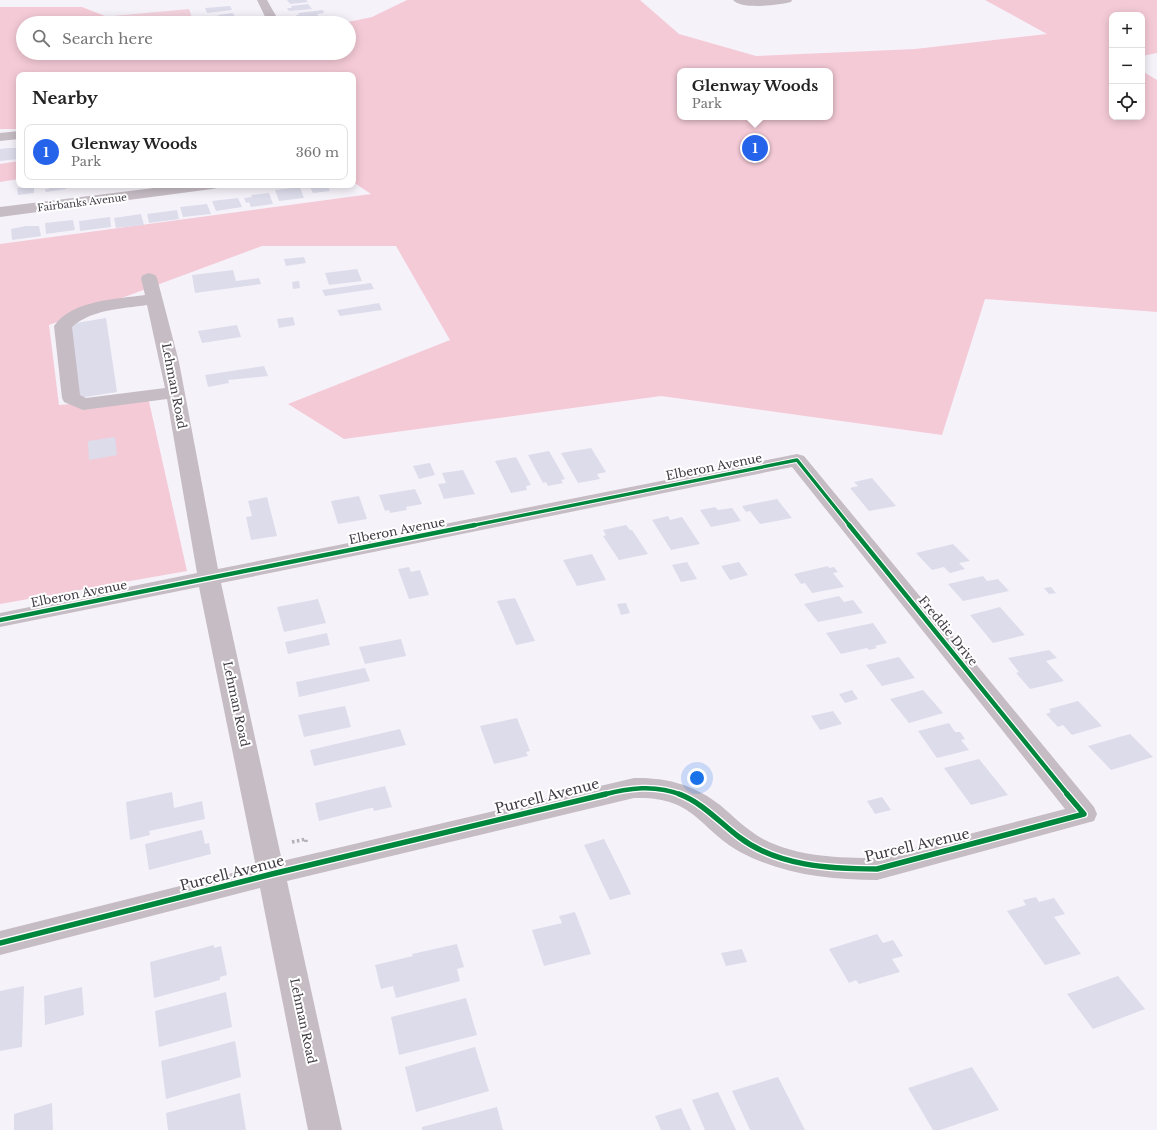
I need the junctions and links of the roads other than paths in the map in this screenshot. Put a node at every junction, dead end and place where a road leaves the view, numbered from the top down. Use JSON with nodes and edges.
{"nodes":[{"id":1,"x":262,"y":0,"type":"edge"},
{"id":2,"x":738,"y":0,"type":"edge"},
{"id":3,"x":787,"y":0,"type":"edge"},
{"id":4,"x":270,"y":16,"type":"edge"},
{"id":5,"x":16,"y":135,"type":"edge"},
{"id":6,"x":0,"y":137,"type":"edge"},
{"id":7,"x":188,"y":188,"type":"edge"},
{"id":8,"x":0,"y":212,"type":"edge"},
{"id":9,"x":176,"y":392,"type":"junction"},
{"id":10,"x":797,"y":460,"type":"joint"},
{"id":11,"x":209,"y":579,"type":"junction"},
{"id":12,"x":0,"y":620,"type":"edge"},
{"id":13,"x":1084,"y":814,"type":"joint"},
{"id":14,"x":272,"y":874,"type":"junction"},
{"id":15,"x":0,"y":943,"type":"edge"},
{"id":16,"x":325,"y":1130,"type":"edge"}],
"edges":[{"from":1,"to":4,"type":"street"},
{"from":2,"to":3,"type":"street"},
{"from":5,"to":6,"type":"street"},
{"from":7,"to":8,"type":"street","name":"Fairbanks Avenue"},
{"from":9,"to":9,"type":"street","name":"Lehman Road"},
{"from":9,"to":11,"type":"street","name":"Lehman Road"},
{"from":10,"to":11,"type":"street","name":"Elberon Avenue"},
{"from":10,"to":13,"type":"street","name":"Freddie Drive"},
{"from":11,"to":12,"type":"street","name":"Elberon Avenue"},
{"from":11,"to":14,"type":"street","name":"Lehman Road"},
{"from":13,"to":14,"type":"street","name":"Purcell Avenue"},
{"from":14,"to":15,"type":"street","name":"Purcell Avenue"},
{"from":14,"to":16,"type":"street","name":"Lehman Road"}]}
